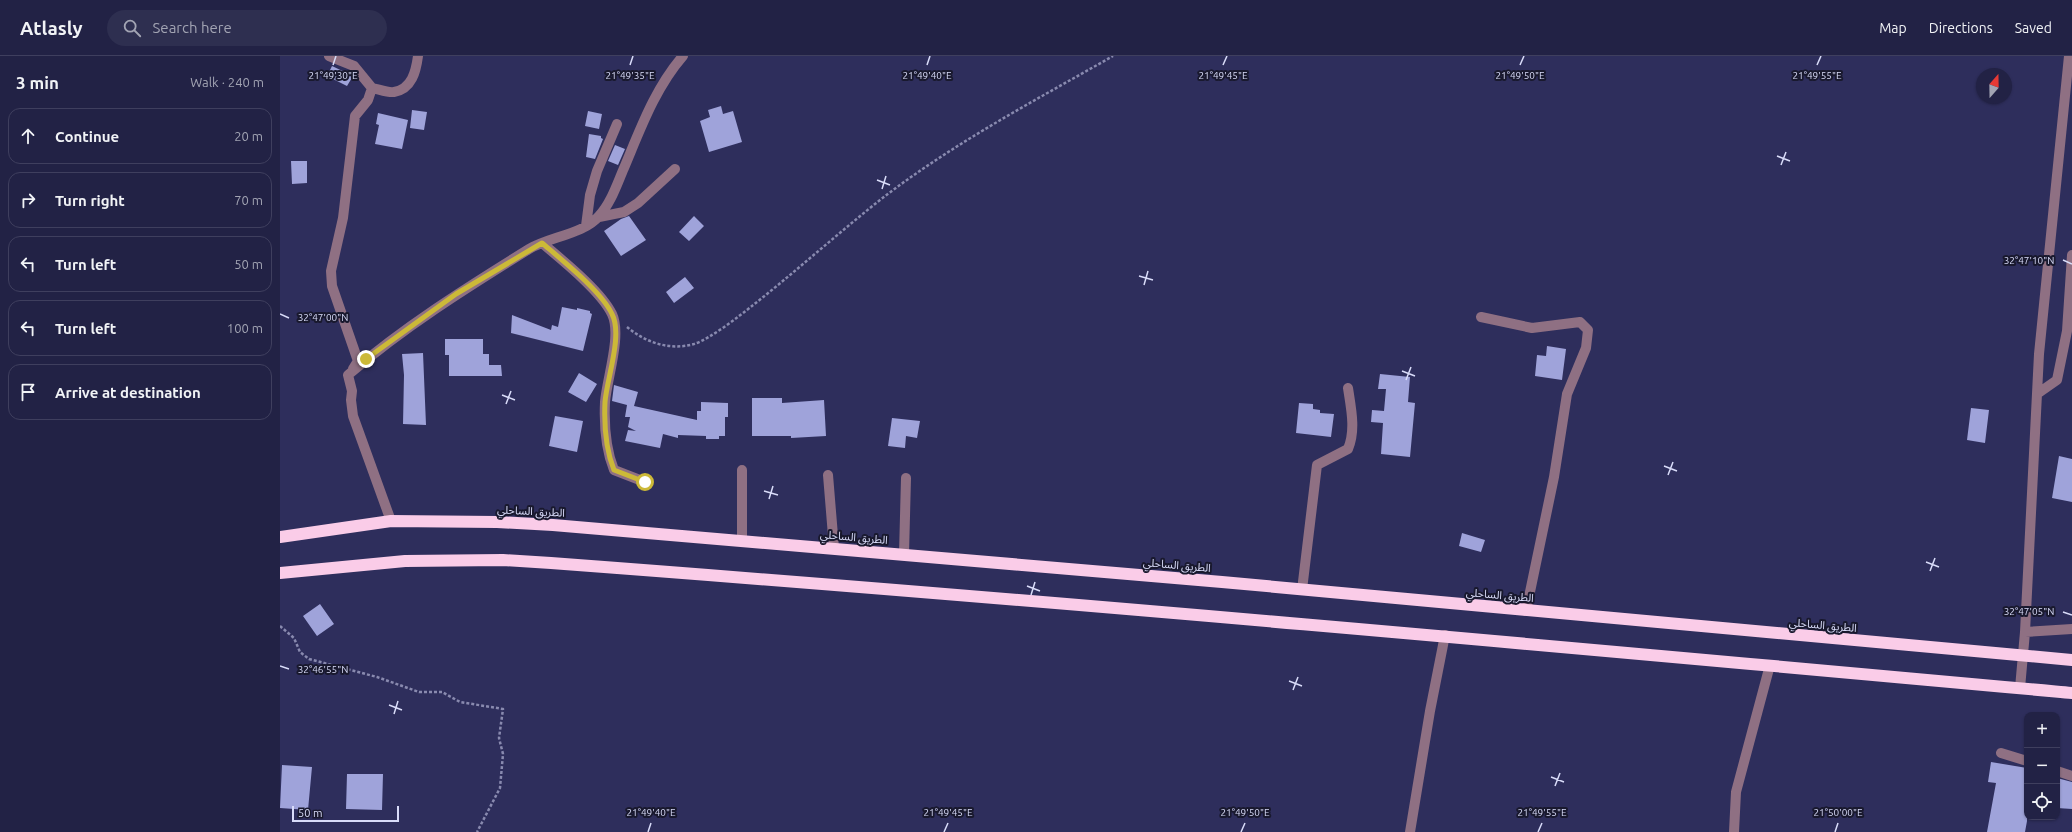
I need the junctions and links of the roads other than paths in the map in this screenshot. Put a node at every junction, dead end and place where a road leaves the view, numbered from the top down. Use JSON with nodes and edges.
{"nodes":[{"id":1,"x":329,"y":56,"type":"edge"},
{"id":2,"x":418,"y":56,"type":"edge"},
{"id":3,"x":683,"y":56,"type":"edge"},
{"id":4,"x":2069,"y":56,"type":"edge"},
{"id":5,"x":372,"y":88,"type":"junction"},
{"id":6,"x":617,"y":124,"type":"dead end"},
{"id":7,"x":675,"y":169,"type":"dead end"},
{"id":8,"x":598,"y":217,"type":"junction"},
{"id":9,"x":586,"y":226,"type":"junction"},
{"id":10,"x":542,"y":243,"type":"junction"},
{"id":11,"x":2072,"y":256,"type":"edge"},
{"id":12,"x":1481,"y":317,"type":"dead end"},
{"id":13,"x":348,"y":376,"type":"junction"},
{"id":14,"x":1348,"y":388,"type":"dead end"},
{"id":15,"x":2037,"y":394,"type":"junction"},
{"id":16,"x":742,"y":470,"type":"dead end"},
{"id":17,"x":828,"y":475,"type":"dead end"},
{"id":18,"x":906,"y":478,"type":"dead end"},
{"id":19,"x":645,"y":482,"type":"dead end"},
{"id":20,"x":391,"y":521,"type":"junction"},
{"id":21,"x":280,"y":537,"type":"edge"},
{"id":22,"x":742,"y":541,"type":"junction"},
{"id":23,"x":834,"y":548,"type":"junction"},
{"id":24,"x":904,"y":554,"type":"junction"},
{"id":25,"x":280,"y":573,"type":"edge"},
{"id":26,"x":1302,"y":590,"type":"junction"},
{"id":27,"x":1526,"y":611,"type":"junction"},
{"id":28,"x":2072,"y":629,"type":"edge"},
{"id":29,"x":2025,"y":632,"type":"junction"},
{"id":30,"x":1445,"y":636,"type":"junction"},
{"id":31,"x":2023,"y":656,"type":"junction"},
{"id":32,"x":2072,"y":660,"type":"edge"},
{"id":33,"x":1770,"y":665,"type":"junction"},
{"id":34,"x":2020,"y":688,"type":"junction"},
{"id":35,"x":2072,"y":693,"type":"edge"},
{"id":36,"x":2001,"y":752,"type":"dead end"},
{"id":37,"x":2024,"y":760,"type":"edge"},
{"id":38,"x":2060,"y":772,"type":"edge"},
{"id":39,"x":2072,"y":776,"type":"edge"},
{"id":40,"x":1410,"y":832,"type":"edge"},
{"id":41,"x":1734,"y":832,"type":"edge"}],
"edges":[{"from":1,"to":5,"type":"street"},
{"from":2,"to":5,"type":"street"},
{"from":3,"to":8,"type":"street"},
{"from":4,"to":15,"type":"street"},
{"from":5,"to":13,"type":"street"},
{"from":6,"to":9,"type":"street"},
{"from":7,"to":8,"type":"street"},
{"from":8,"to":9,"type":"street"},
{"from":9,"to":10,"type":"street"},
{"from":10,"to":13,"type":"street"},
{"from":10,"to":19,"type":"street"},
{"from":11,"to":15,"type":"street"},
{"from":12,"to":27,"type":"street"},
{"from":13,"to":20,"type":"street"},
{"from":14,"to":26,"type":"street"},
{"from":15,"to":29,"type":"street"},
{"from":16,"to":22,"type":"street"},
{"from":17,"to":23,"type":"street"},
{"from":18,"to":24,"type":"street"},
{"from":20,"to":21,"type":"highway","name":"الطريق الساحلي"},
{"from":20,"to":22,"type":"highway","name":"الطريق الساحلي"},
{"from":22,"to":23,"type":"highway","name":"الطريق الساحلي"},
{"from":23,"to":24,"type":"highway","name":"الطريق الساحلي"},
{"from":24,"to":26,"type":"highway","name":"الطريق الساحلي"},
{"from":25,"to":30,"type":"highway"},
{"from":26,"to":27,"type":"highway","name":"الطريق الساحلي"},
{"from":27,"to":31,"type":"highway","name":"الطريق الساحلي"},
{"from":28,"to":29,"type":"street"},
{"from":29,"to":31,"type":"street"},
{"from":30,"to":33,"type":"highway"},
{"from":30,"to":40,"type":"street"},
{"from":31,"to":32,"type":"highway","name":"الطريق الساحلي"},
{"from":31,"to":34,"type":"street"},
{"from":33,"to":34,"type":"highway"},
{"from":33,"to":41,"type":"street"},
{"from":34,"to":35,"type":"highway"},
{"from":36,"to":37,"type":"street"},
{"from":38,"to":39,"type":"street"}]}
